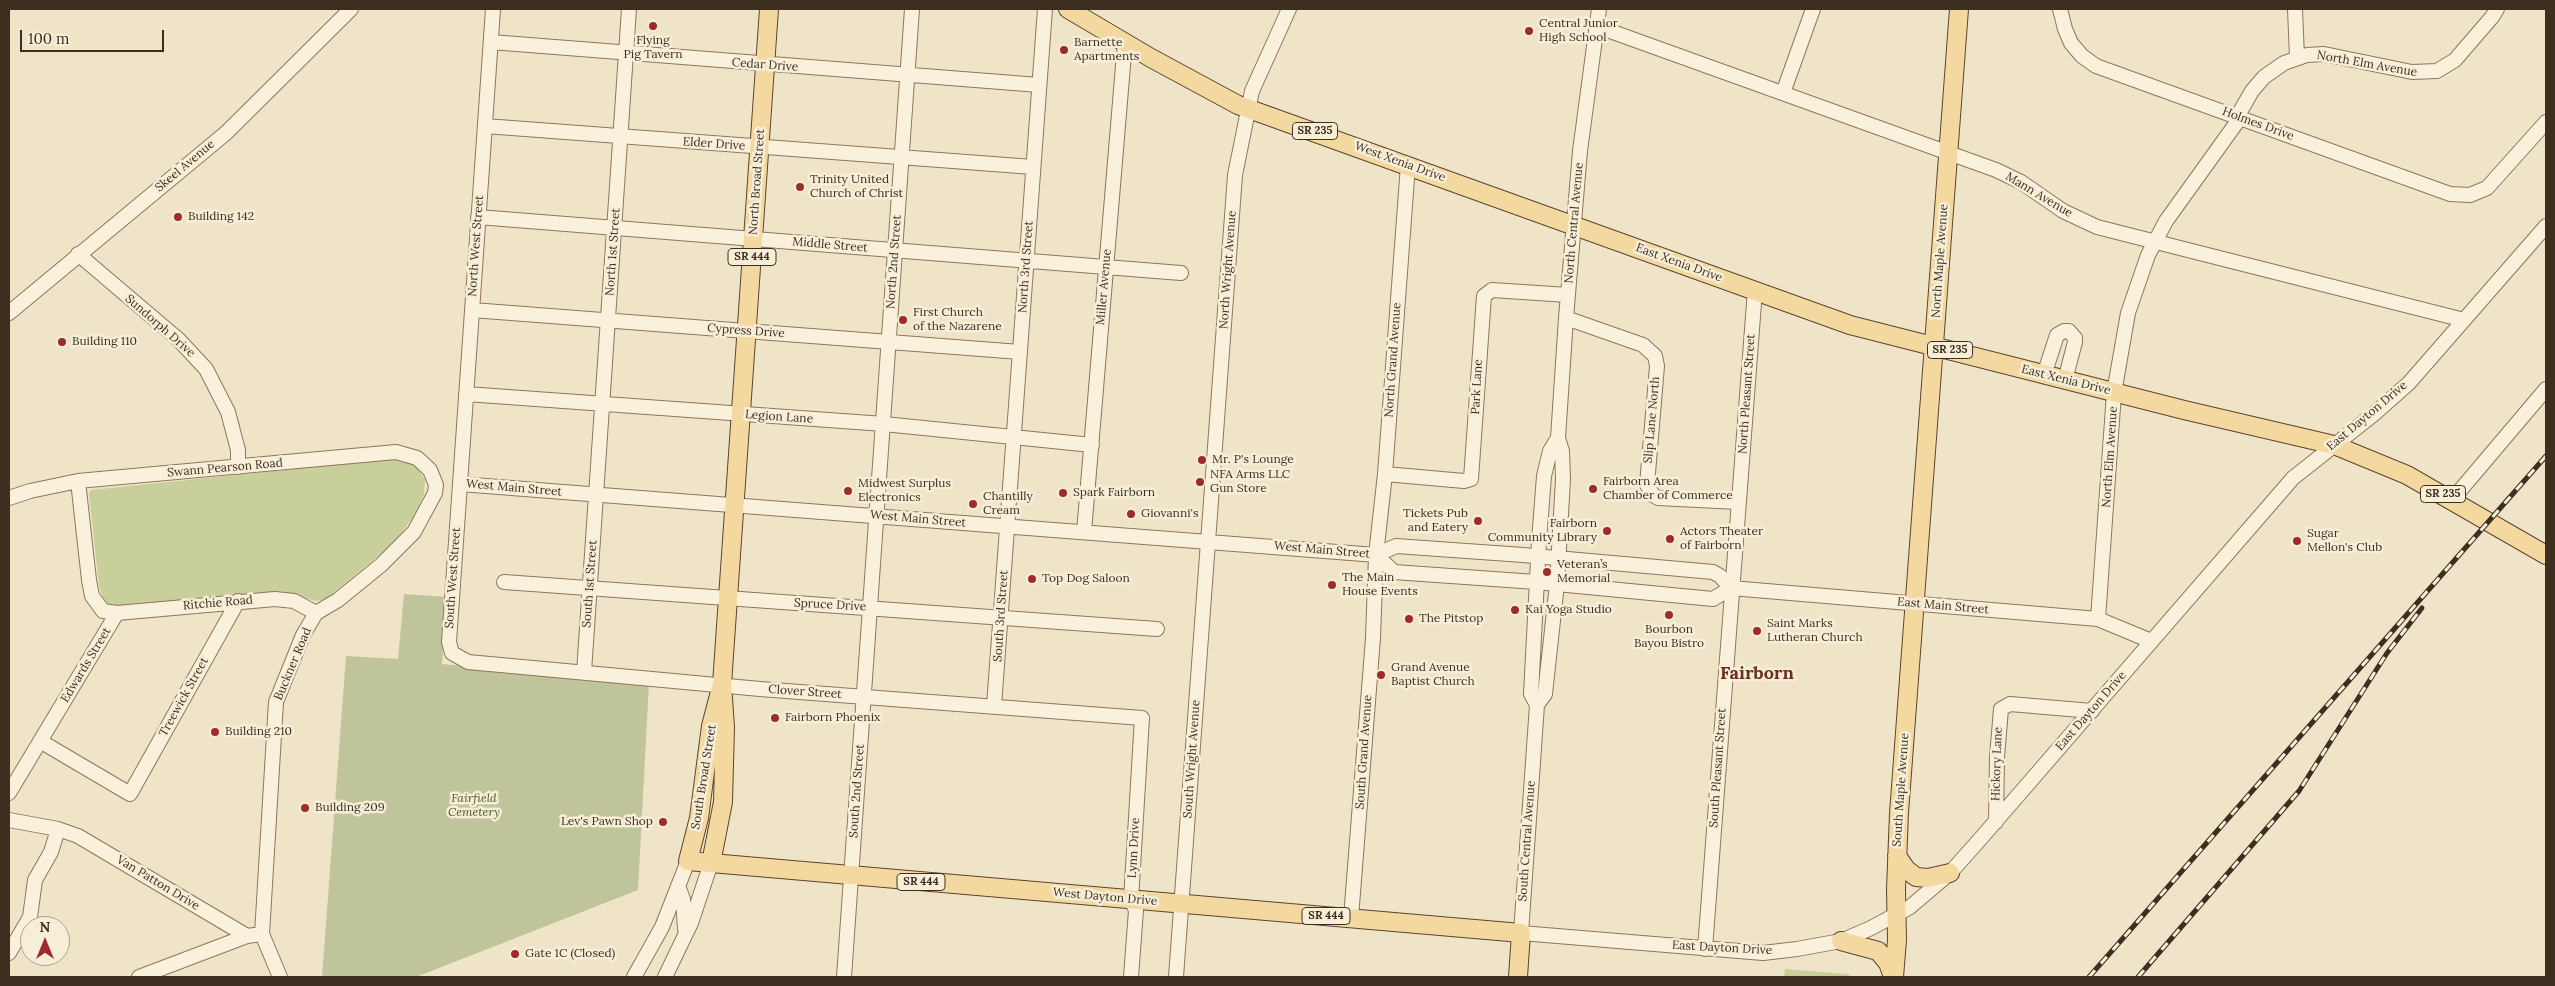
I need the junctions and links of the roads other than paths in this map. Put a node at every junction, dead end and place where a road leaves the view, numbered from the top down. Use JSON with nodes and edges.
{"nodes":[{"id":1,"x":351,"y":9,"type":"edge"},
{"id":2,"x":493,"y":9,"type":"edge"},
{"id":3,"x":629,"y":9,"type":"edge"},
{"id":4,"x":769,"y":9,"type":"edge"},
{"id":5,"x":912,"y":9,"type":"edge"},
{"id":6,"x":1045,"y":9,"type":"edge"},
{"id":7,"x":1068,"y":9,"type":"edge"},
{"id":8,"x":1289,"y":9,"type":"edge"},
{"id":9,"x":1599,"y":9,"type":"edge"},
{"id":10,"x":1813,"y":9,"type":"edge"},
{"id":11,"x":1958,"y":9,"type":"edge"},
{"id":12,"x":2060,"y":9,"type":"edge"},
{"id":13,"x":2295,"y":9,"type":"edge"},
{"id":14,"x":2497,"y":9,"type":"edge"},
{"id":15,"x":1596,"y":26,"type":"junction"},
{"id":16,"x":491,"y":42,"type":"junction"},
{"id":17,"x":1124,"y":42,"type":"junction"},
{"id":18,"x":626,"y":54,"type":"junction"},
{"id":19,"x":2297,"y":57,"type":"junction"},
{"id":20,"x":765,"y":65,"type":"junction"},
{"id":21,"x":907,"y":74,"type":"junction"},
{"id":22,"x":1039,"y":86,"type":"junction"},
{"id":23,"x":1783,"y":93,"type":"junction"},
{"id":24,"x":1249,"y":108,"type":"junction"},
{"id":25,"x":2238,"y":117,"type":"junction"},
{"id":26,"x":2546,"y":122,"type":"edge"},
{"id":27,"x":485,"y":126,"type":"junction"},
{"id":28,"x":620,"y":136,"type":"junction"},
{"id":29,"x":760,"y":147,"type":"junction"},
{"id":30,"x":1948,"y":152,"type":"junction"},
{"id":31,"x":901,"y":159,"type":"junction"},
{"id":32,"x":1408,"y":165,"type":"junction"},
{"id":33,"x":1033,"y":167,"type":"junction"},
{"id":34,"x":478,"y":217,"type":"junction"},
{"id":35,"x":1575,"y":226,"type":"junction"},
{"id":36,"x":2546,"y":226,"type":"edge"},
{"id":37,"x":614,"y":228,"type":"junction"},
{"id":38,"x":753,"y":239,"type":"junction"},
{"id":39,"x":2154,"y":242,"type":"junction"},
{"id":40,"x":895,"y":250,"type":"junction"},
{"id":41,"x":78,"y":254,"type":"junction"},
{"id":42,"x":1026,"y":261,"type":"junction"},
{"id":43,"x":1106,"y":267,"type":"junction"},
{"id":44,"x":1181,"y":273,"type":"dead end"},
{"id":45,"x":1755,"y":290,"type":"junction"},
{"id":46,"x":1568,"y":295,"type":"junction"},
{"id":47,"x":472,"y":310,"type":"junction"},
{"id":48,"x":9,"y":313,"type":"edge"},
{"id":49,"x":1566,"y":318,"type":"junction"},
{"id":50,"x":608,"y":320,"type":"junction"},
{"id":51,"x":2464,"y":320,"type":"junction"},
{"id":52,"x":746,"y":331,"type":"junction"},
{"id":53,"x":888,"y":342,"type":"junction"},
{"id":54,"x":1934,"y":346,"type":"junction"},
{"id":55,"x":1020,"y":352,"type":"junction"},
{"id":56,"x":2044,"y":375,"type":"junction"},
{"id":57,"x":2065,"y":380,"type":"junction"},
{"id":58,"x":2546,"y":389,"type":"edge"},
{"id":59,"x":2114,"y":393,"type":"junction"},
{"id":60,"x":466,"y":394,"type":"junction"},
{"id":61,"x":602,"y":403,"type":"junction"},
{"id":62,"x":740,"y":414,"type":"junction"},
{"id":63,"x":884,"y":424,"type":"junction"},
{"id":64,"x":1014,"y":437,"type":"junction"},
{"id":65,"x":1558,"y":438,"type":"junction"},
{"id":66,"x":1092,"y":445,"type":"junction"},
{"id":67,"x":2334,"y":445,"type":"junction"},
{"id":68,"x":238,"y":467,"type":"junction"},
{"id":69,"x":1385,"y":474,"type":"junction"},
{"id":70,"x":434,"y":477,"type":"joint"},
{"id":71,"x":78,"y":481,"type":"junction"},
{"id":72,"x":460,"y":484,"type":"junction"},
{"id":73,"x":596,"y":495,"type":"junction"},
{"id":74,"x":9,"y":498,"type":"edge"},
{"id":75,"x":2452,"y":500,"type":"junction"},
{"id":76,"x":1738,"y":502,"type":"junction"},
{"id":77,"x":735,"y":505,"type":"junction"},
{"id":78,"x":877,"y":516,"type":"junction"},
{"id":79,"x":1007,"y":526,"type":"junction"},
{"id":80,"x":1084,"y":532,"type":"junction"},
{"id":81,"x":1208,"y":541,"type":"junction"},
{"id":82,"x":1376,"y":555,"type":"junction"},
{"id":83,"x":2546,"y":555,"type":"edge"},
{"id":84,"x":1538,"y":556,"type":"junction"},
{"id":85,"x":1558,"y":558,"type":"junction"},
{"id":86,"x":504,"y":582,"type":"dead end"},
{"id":87,"x":1536,"y":582,"type":"junction"},
{"id":88,"x":1557,"y":584,"type":"junction"},
{"id":89,"x":590,"y":588,"type":"junction"},
{"id":90,"x":1731,"y":588,"type":"junction"},
{"id":91,"x":728,"y":600,"type":"junction"},
{"id":92,"x":238,"y":601,"type":"junction"},
{"id":93,"x":1915,"y":603,"type":"junction"},
{"id":94,"x":870,"y":608,"type":"junction"},
{"id":95,"x":316,"y":613,"type":"junction"},
{"id":96,"x":117,"y":614,"type":"junction"},
{"id":97,"x":1000,"y":617,"type":"junction"},
{"id":98,"x":2098,"y":619,"type":"junction"},
{"id":99,"x":1156,"y":630,"type":"dead end"},
{"id":100,"x":2151,"y":641,"type":"junction"},
{"id":101,"x":468,"y":662,"type":"joint"},
{"id":102,"x":584,"y":672,"type":"junction"},
{"id":103,"x":722,"y":684,"type":"junction"},
{"id":104,"x":864,"y":696,"type":"junction"},
{"id":105,"x":1537,"y":705,"type":"junction"},
{"id":106,"x":994,"y":706,"type":"junction"},
{"id":107,"x":2092,"y":711,"type":"junction"},
{"id":108,"x":1142,"y":718,"type":"joint"},
{"id":109,"x":40,"y":741,"type":"junction"},
{"id":110,"x":9,"y":793,"type":"edge"},
{"id":111,"x":9,"y":820,"type":"edge"},
{"id":112,"x":1996,"y":822,"type":"junction"},
{"id":113,"x":58,"y":829,"type":"junction"},
{"id":114,"x":1897,"y":856,"type":"junction"},
{"id":115,"x":688,"y":861,"type":"junction"},
{"id":116,"x":711,"y":863,"type":"junction"},
{"id":117,"x":1950,"y":873,"type":"junction"},
{"id":118,"x":851,"y":876,"type":"junction"},
{"id":119,"x":678,"y":886,"type":"junction"},
{"id":120,"x":1131,"y":900,"type":"junction"},
{"id":121,"x":1181,"y":904,"type":"junction"},
{"id":122,"x":1897,"y":915,"type":"junction"},
{"id":123,"x":1351,"y":918,"type":"junction"},
{"id":124,"x":1521,"y":933,"type":"junction"},
{"id":125,"x":262,"y":934,"type":"junction"},
{"id":126,"x":685,"y":935,"type":"junction"},
{"id":127,"x":247,"y":936,"type":"junction"},
{"id":128,"x":1841,"y":941,"type":"junction"},
{"id":129,"x":1705,"y":949,"type":"junction"},
{"id":130,"x":9,"y":953,"type":"edge"},
{"id":131,"x":139,"y":977,"type":"edge"},
{"id":132,"x":280,"y":977,"type":"edge"},
{"id":133,"x":634,"y":977,"type":"edge"},
{"id":134,"x":665,"y":977,"type":"edge"},
{"id":135,"x":844,"y":977,"type":"edge"},
{"id":136,"x":1132,"y":977,"type":"edge"},
{"id":137,"x":1176,"y":977,"type":"edge"},
{"id":138,"x":1518,"y":977,"type":"edge"},
{"id":139,"x":1893,"y":977,"type":"edge"}],
"edges":[{"from":1,"to":41,"type":"street","name":"Skeel Avenue"},
{"from":2,"to":16,"type":"street","name":"North West Street"},
{"from":3,"to":18,"type":"street","name":"North 1st Street"},
{"from":4,"to":20,"type":"main road","name":"North Broad Street","number":"SR 444"},
{"from":5,"to":21,"type":"street","name":"North 2nd Street"},
{"from":6,"to":22,"type":"street","name":"North 3rd Street"},
{"from":7,"to":17,"type":"main road","name":"West Xenia Drive","number":"SR 235"},
{"from":8,"to":24,"type":"street","name":"North Wright Avenue"},
{"from":9,"to":15,"type":"street","name":"North Central Avenue"},
{"from":10,"to":23,"type":"street"},
{"from":11,"to":30,"type":"main road","name":"North Maple Avenue"},
{"from":12,"to":25,"type":"street","name":"Holmes Drive"},
{"from":13,"to":19,"type":"street"},
{"from":14,"to":19,"type":"street","name":"North Elm Avenue"},
{"from":15,"to":23,"type":"street","name":"Mann Avenue"},
{"from":15,"to":35,"type":"street","name":"North Central Avenue"},
{"from":16,"to":18,"type":"street","name":"Cedar Drive"},
{"from":16,"to":27,"type":"street","name":"North West Street"},
{"from":17,"to":24,"type":"main road","name":"West Xenia Drive","number":"SR 235"},
{"from":17,"to":43,"type":"street","name":"Miller Avenue"},
{"from":18,"to":20,"type":"street","name":"Cedar Drive"},
{"from":18,"to":28,"type":"street","name":"North 1st Street"},
{"from":19,"to":25,"type":"street","name":"North Elm Avenue"},
{"from":20,"to":21,"type":"street","name":"Cedar Drive"},
{"from":20,"to":29,"type":"main road","name":"North Broad Street","number":"SR 444"},
{"from":21,"to":22,"type":"street","name":"Cedar Drive"},
{"from":21,"to":31,"type":"street","name":"North 2nd Street"},
{"from":22,"to":33,"type":"street","name":"North 3rd Street"},
{"from":23,"to":30,"type":"street","name":"Mann Avenue"},
{"from":24,"to":32,"type":"main road","name":"West Xenia Drive","number":"SR 235"},
{"from":24,"to":81,"type":"street","name":"North Wright Avenue"},
{"from":25,"to":26,"type":"street","name":"Holmes Drive"},
{"from":25,"to":39,"type":"street","name":"North Elm Avenue"},
{"from":27,"to":28,"type":"street","name":"Elder Drive"},
{"from":27,"to":34,"type":"street","name":"North West Street"},
{"from":28,"to":29,"type":"street","name":"Elder Drive"},
{"from":28,"to":37,"type":"street","name":"North 1st Street"},
{"from":29,"to":31,"type":"street","name":"Elder Drive"},
{"from":29,"to":38,"type":"main road","name":"North Broad Street","number":"SR 444"},
{"from":30,"to":39,"type":"street","name":"Mann Avenue"},
{"from":30,"to":54,"type":"main road","name":"North Maple Avenue"},
{"from":31,"to":33,"type":"street","name":"Elder Drive"},
{"from":31,"to":40,"type":"street","name":"North 2nd Street"},
{"from":32,"to":35,"type":"main road","name":"West Xenia Drive","number":"SR 235"},
{"from":32,"to":69,"type":"street","name":"North Grand Avenue"},
{"from":33,"to":42,"type":"street","name":"North 3rd Street"},
{"from":34,"to":37,"type":"street","name":"Middle Street"},
{"from":34,"to":47,"type":"street","name":"North West Street"},
{"from":35,"to":45,"type":"main road","name":"East Xenia Drive","number":"SR 235"},
{"from":35,"to":46,"type":"street","name":"North Central Avenue"},
{"from":36,"to":51,"type":"street","name":"East Dayton Drive"},
{"from":37,"to":38,"type":"street","name":"Middle Street"},
{"from":37,"to":50,"type":"street","name":"North 1st Street"},
{"from":38,"to":40,"type":"street","name":"Middle Street"},
{"from":38,"to":52,"type":"main road","name":"North Broad Street","number":"SR 444"},
{"from":39,"to":51,"type":"street","name":"Mann Avenue"},
{"from":39,"to":59,"type":"street","name":"North Elm Avenue"},
{"from":40,"to":42,"type":"street","name":"Middle Street"},
{"from":40,"to":53,"type":"street","name":"North 2nd Street"},
{"from":41,"to":48,"type":"street","name":"Skeel Avenue"},
{"from":41,"to":68,"type":"street","name":"Sundorph Drive"},
{"from":42,"to":43,"type":"street","name":"Middle Street"},
{"from":42,"to":55,"type":"street","name":"North 3rd Street"},
{"from":43,"to":44,"type":"street","name":"Middle Street"},
{"from":43,"to":66,"type":"street","name":"Miller Avenue"},
{"from":45,"to":54,"type":"main road","name":"East Xenia Drive","number":"SR 235"},
{"from":45,"to":76,"type":"street","name":"North Pleasant Street"},
{"from":46,"to":49,"type":"street","name":"North Central Avenue"},
{"from":46,"to":69,"type":"street","name":"Park Lane"},
{"from":47,"to":50,"type":"street","name":"Cypress Drive"},
{"from":47,"to":60,"type":"street","name":"North West Street"},
{"from":49,"to":65,"type":"street","name":"North Central Avenue"},
{"from":49,"to":76,"type":"street","name":"Slip Lane North"},
{"from":50,"to":52,"type":"street","name":"Cypress Drive"},
{"from":50,"to":61,"type":"street","name":"North 1st Street"},
{"from":51,"to":67,"type":"street","name":"East Dayton Drive"},
{"from":52,"to":53,"type":"street","name":"Cypress Drive"},
{"from":52,"to":62,"type":"main road","name":"North Broad Street","number":"SR 444"},
{"from":53,"to":55,"type":"street","name":"Cypress Drive"},
{"from":53,"to":63,"type":"street","name":"North 2nd Street"},
{"from":54,"to":56,"type":"main road","name":"East Xenia Drive","number":"SR 235"},
{"from":54,"to":93,"type":"main road","name":"North Maple Avenue"},
{"from":55,"to":64,"type":"street","name":"North 3rd Street"},
{"from":56,"to":57,"type":"main road","name":"East Xenia Drive","number":"SR 235"},
{"from":56,"to":57,"type":"street"},
{"from":57,"to":59,"type":"main road","name":"East Xenia Drive","number":"SR 235"},
{"from":58,"to":75,"type":"street"},
{"from":59,"to":67,"type":"main road","name":"East Xenia Drive","number":"SR 235"},
{"from":59,"to":98,"type":"street","name":"North Elm Avenue"},
{"from":60,"to":61,"type":"street","name":"Legion Lane"},
{"from":60,"to":72,"type":"street","name":"North West Street"},
{"from":61,"to":62,"type":"street","name":"Legion Lane"},
{"from":61,"to":73,"type":"street","name":"North 1st Street"},
{"from":62,"to":63,"type":"street","name":"Legion Lane"},
{"from":62,"to":77,"type":"main road","name":"North Broad Street","number":"SR 444"},
{"from":63,"to":64,"type":"street","name":"Legion Lane"},
{"from":63,"to":78,"type":"street","name":"North 2nd Street"},
{"from":64,"to":66,"type":"street","name":"Legion Lane"},
{"from":64,"to":79,"type":"street","name":"North 3rd Street"},
{"from":65,"to":84,"type":"street","name":"North Central Avenue"},
{"from":65,"to":85,"type":"street","name":"North Central Avenue"},
{"from":66,"to":80,"type":"street","name":"Miller Avenue"},
{"from":67,"to":75,"type":"main road","name":"East Xenia Drive","number":"SR 235"},
{"from":67,"to":100,"type":"street","name":"East Dayton Drive"},
{"from":68,"to":70,"type":"street","name":"Swann Pearson Road"},
{"from":68,"to":71,"type":"street","name":"Swann Pearson Road"},
{"from":69,"to":82,"type":"street","name":"North Grand Avenue"},
{"from":70,"to":95,"type":"street","name":"Buckner Road"},
{"from":71,"to":74,"type":"street","name":"Swann Pearson Road"},
{"from":71,"to":96,"type":"street","name":"Edwards Street"},
{"from":72,"to":73,"type":"street","name":"West Main Street"},
{"from":72,"to":101,"type":"street","name":"South West Street"},
{"from":73,"to":77,"type":"street","name":"West Main Street"},
{"from":73,"to":89,"type":"street","name":"South 1st Street"},
{"from":75,"to":83,"type":"main road","name":"East Xenia Drive","number":"SR 235"},
{"from":76,"to":90,"type":"street","name":"North Pleasant Street"},
{"from":77,"to":78,"type":"street","name":"West Main Street"},
{"from":77,"to":91,"type":"main road","name":"South Broad Street","number":"SR 444"},
{"from":78,"to":79,"type":"street","name":"West Main Street"},
{"from":78,"to":94,"type":"street","name":"South 2nd Street"},
{"from":79,"to":80,"type":"street","name":"West Main Street"},
{"from":79,"to":97,"type":"street","name":"South 3rd Street"},
{"from":80,"to":81,"type":"street","name":"West Main Street"},
{"from":81,"to":82,"type":"street","name":"West Main Street"},
{"from":81,"to":121,"type":"street","name":"South Wright Avenue"},
{"from":82,"to":84,"type":"street","name":"West Main Street"},
{"from":82,"to":87,"type":"street","name":"West Main Street"},
{"from":82,"to":123,"type":"street","name":"South Grand Avenue"},
{"from":84,"to":85,"type":"street"},
{"from":84,"to":87,"type":"street","name":"North Central Avenue"},
{"from":85,"to":88,"type":"street","name":"North Central Avenue"},
{"from":85,"to":90,"type":"street"},
{"from":86,"to":89,"type":"street","name":"Spruce Drive"},
{"from":87,"to":88,"type":"street"},
{"from":87,"to":105,"type":"street","name":"South Central Avenue"},
{"from":88,"to":90,"type":"street"},
{"from":88,"to":105,"type":"street","name":"South Central Avenue"},
{"from":89,"to":91,"type":"street","name":"Spruce Drive"},
{"from":89,"to":102,"type":"street","name":"South 1st Street"},
{"from":90,"to":93,"type":"street","name":"East Main Street"},
{"from":90,"to":129,"type":"street","name":"South Pleasant Street"},
{"from":91,"to":94,"type":"street","name":"Spruce Drive"},
{"from":91,"to":103,"type":"main road","name":"South Broad Street","number":"SR 444"},
{"from":92,"to":95,"type":"street","name":"Ritchie Road"},
{"from":92,"to":96,"type":"street","name":"Ritchie Road"},
{"from":92,"to":109,"type":"street","name":"Treewick Street"},
{"from":93,"to":98,"type":"street","name":"East Main Street"},
{"from":93,"to":114,"type":"main road","name":"South Maple Avenue"},
{"from":94,"to":97,"type":"street","name":"Spruce Drive"},
{"from":94,"to":104,"type":"street","name":"South 2nd Street"},
{"from":95,"to":125,"type":"street","name":"Buckner Road"},
{"from":96,"to":109,"type":"street","name":"Edwards Street"},
{"from":97,"to":99,"type":"street","name":"Spruce Drive"},
{"from":97,"to":106,"type":"street","name":"South 3rd Street"},
{"from":98,"to":100,"type":"street","name":"East Main Street"},
{"from":100,"to":107,"type":"street","name":"East Dayton Drive"},
{"from":101,"to":102,"type":"street","name":"Clover Street"},
{"from":102,"to":103,"type":"street","name":"Clover Street"},
{"from":103,"to":104,"type":"street","name":"Clover Street"},
{"from":103,"to":115,"type":"main road","name":"South Broad Street","number":"SR 444"},
{"from":103,"to":116,"type":"main road","name":"South Broad Street","number":"SR 444"},
{"from":104,"to":106,"type":"street","name":"Clover Street"},
{"from":104,"to":118,"type":"street","name":"South 2nd Street"},
{"from":105,"to":124,"type":"street","name":"South Central Avenue"},
{"from":106,"to":108,"type":"street","name":"Clover Street"},
{"from":107,"to":112,"type":"street","name":"East Dayton Drive"},
{"from":107,"to":112,"type":"street","name":"Hickory Lane"},
{"from":108,"to":120,"type":"street","name":"Lynn Drive"},
{"from":109,"to":110,"type":"street","name":"Edwards Street"},
{"from":111,"to":113,"type":"street","name":"Van Patton Drive"},
{"from":112,"to":117,"type":"street","name":"East Dayton Drive"},
{"from":113,"to":127,"type":"street","name":"Van Patton Drive"},
{"from":113,"to":130,"type":"street"},
{"from":114,"to":117,"type":"main road"},
{"from":114,"to":122,"type":"main road","name":"South Maple Avenue"},
{"from":115,"to":116,"type":"main road","name":"West Dayton Drive","number":"SR 444"},
{"from":115,"to":119,"type":"street","name":"South Broad Street"},
{"from":116,"to":118,"type":"main road","name":"West Dayton Drive","number":"SR 444"},
{"from":116,"to":126,"type":"street","name":"South Broad Street"},
{"from":117,"to":122,"type":"street","name":"East Dayton Drive"},
{"from":118,"to":120,"type":"main road","name":"West Dayton Drive","number":"SR 444"},
{"from":118,"to":135,"type":"street","name":"South 2nd Street"},
{"from":119,"to":126,"type":"street"},
{"from":119,"to":133,"type":"street","name":"South Broad Street"},
{"from":120,"to":121,"type":"main road","name":"West Dayton Drive","number":"SR 444"},
{"from":120,"to":136,"type":"street","name":"Lynn Drive"},
{"from":121,"to":123,"type":"main road","name":"West Dayton Drive","number":"SR 444"},
{"from":121,"to":137,"type":"street","name":"South Wright Avenue"},
{"from":122,"to":128,"type":"street","name":"East Dayton Drive"},
{"from":122,"to":139,"type":"main road","name":"South Maple Avenue"},
{"from":123,"to":124,"type":"main road","name":"West Dayton Drive","number":"SR 444"},
{"from":124,"to":129,"type":"street","name":"East Dayton Drive"},
{"from":124,"to":138,"type":"main road","name":"South Central Avenue"},
{"from":125,"to":127,"type":"street"},
{"from":125,"to":132,"type":"street"},
{"from":126,"to":134,"type":"street","name":"South Broad Street"},
{"from":127,"to":131,"type":"street"},
{"from":128,"to":129,"type":"street","name":"East Dayton Drive"},
{"from":128,"to":139,"type":"main road"}]}
